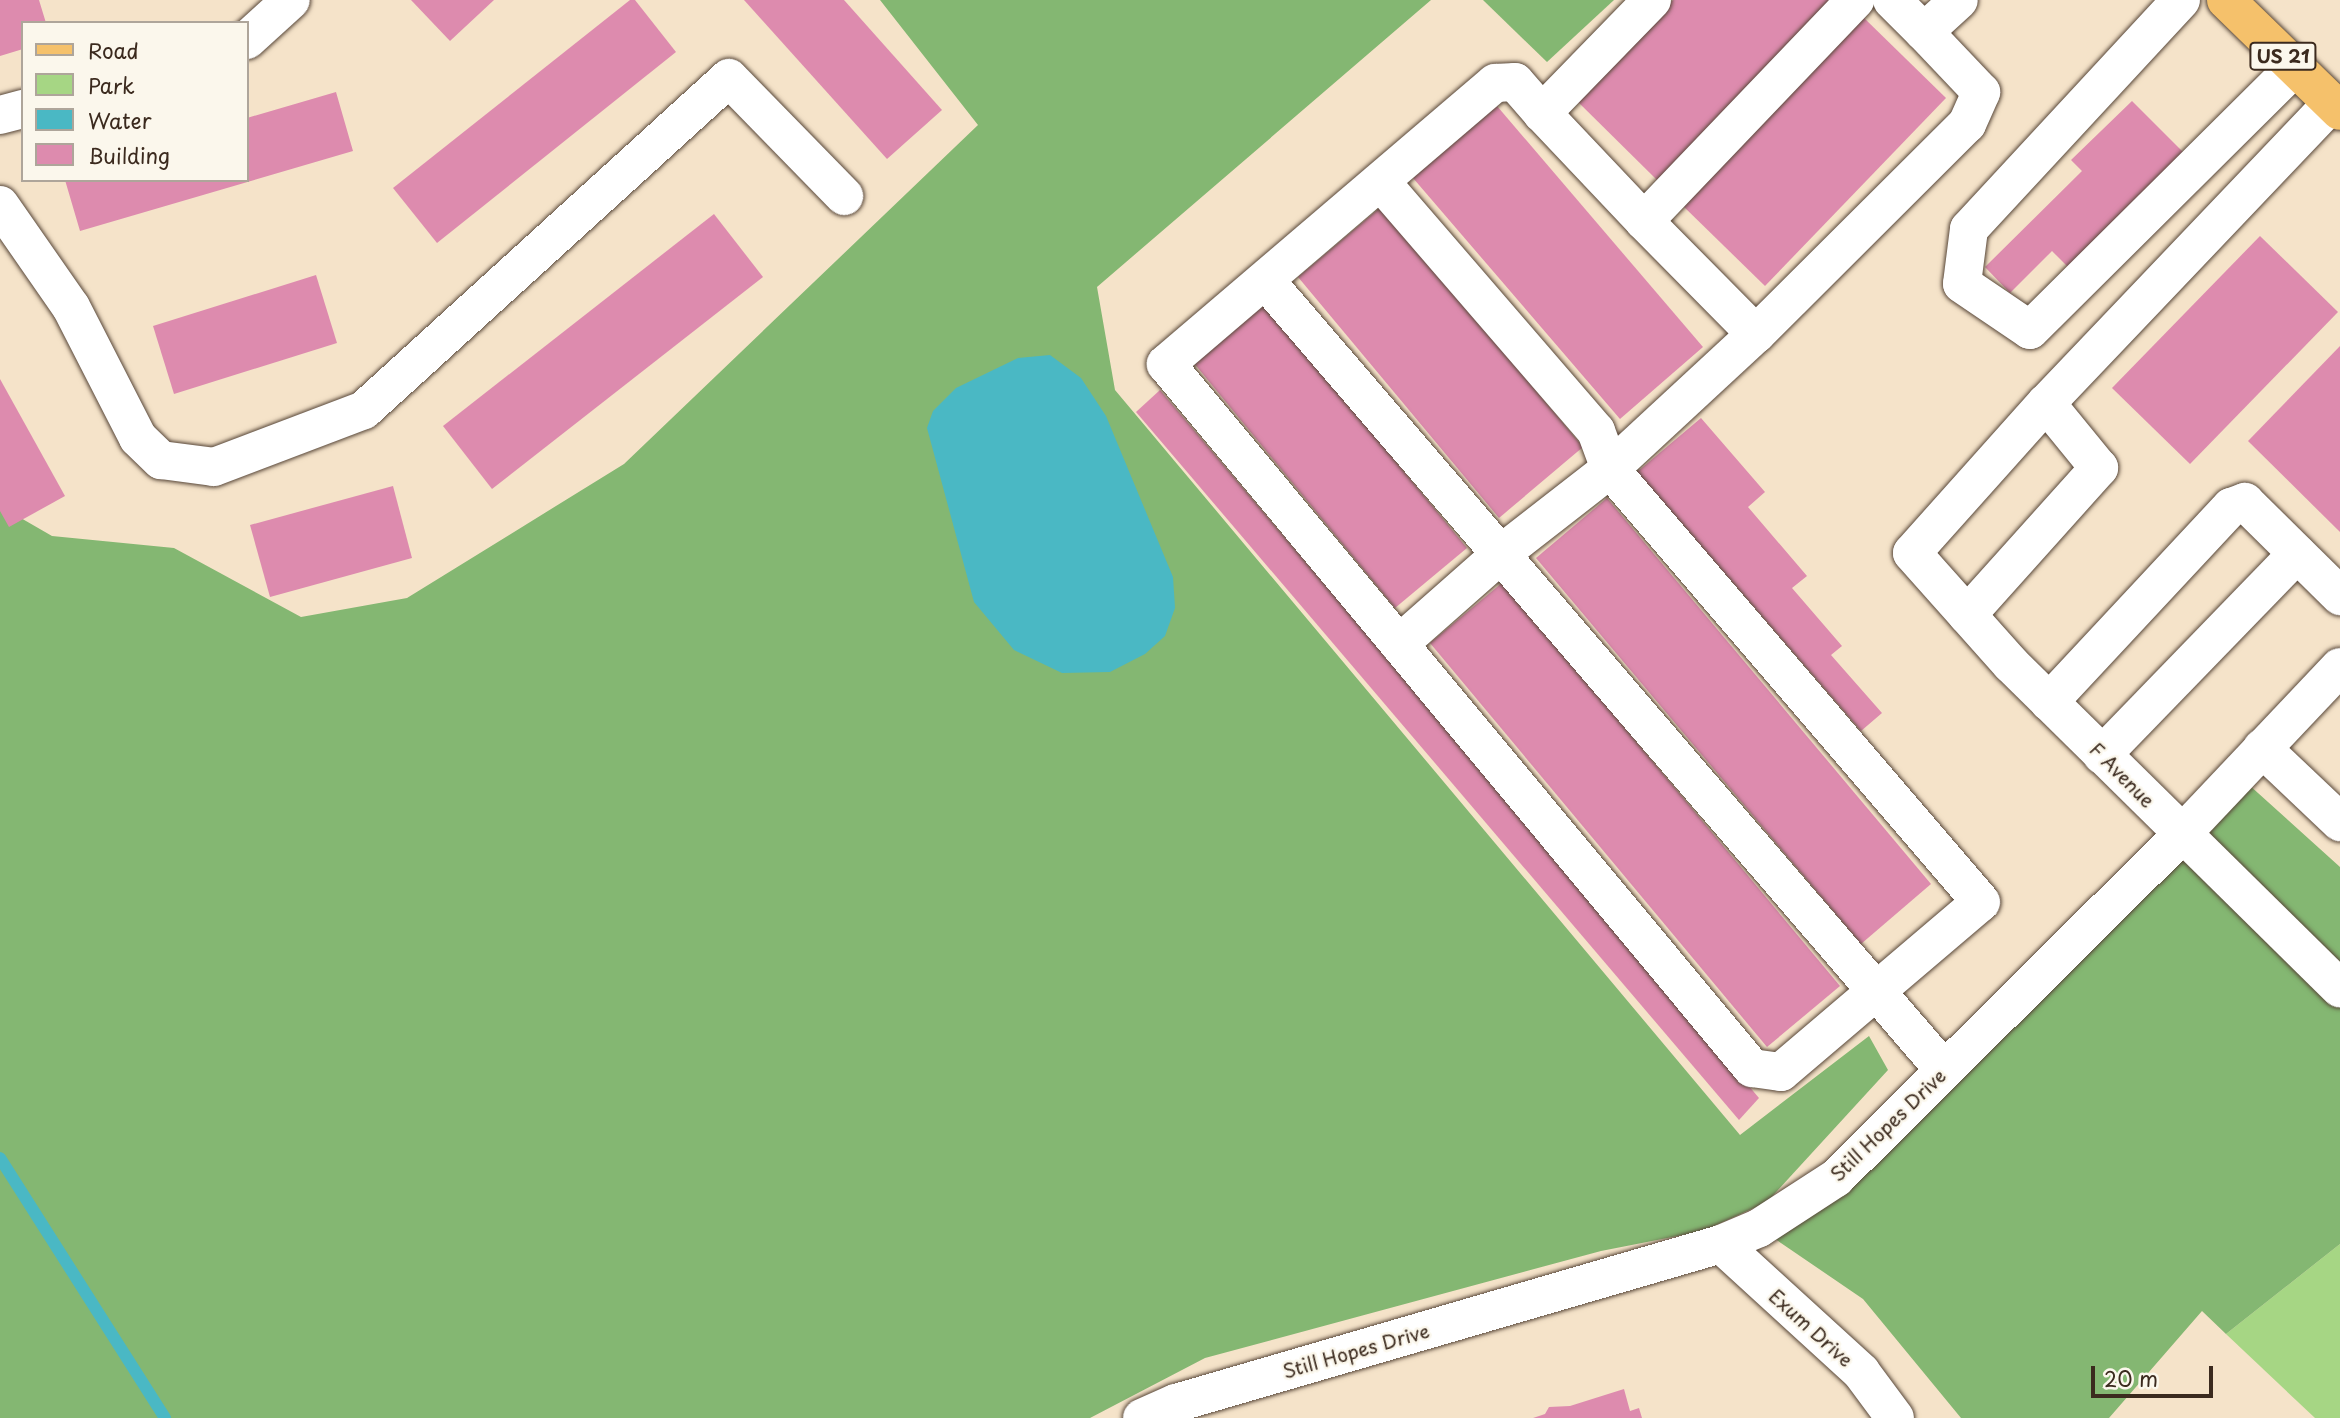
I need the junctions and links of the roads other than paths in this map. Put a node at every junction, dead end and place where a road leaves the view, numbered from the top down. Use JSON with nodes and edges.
{"nodes":[{"id":1,"x":291,"y":0,"type":"edge"},
{"id":2,"x":1652,"y":0,"type":"edge"},
{"id":3,"x":1855,"y":0,"type":"edge"},
{"id":4,"x":1892,"y":0,"type":"edge"},
{"id":5,"x":1959,"y":0,"type":"edge"},
{"id":6,"x":2181,"y":0,"type":"edge"},
{"id":7,"x":2226,"y":0,"type":"edge"},
{"id":8,"x":1924,"y":32,"type":"junction"},
{"id":9,"x":248,"y":39,"type":"edge"},
{"id":10,"x":2295,"y":67,"type":"junction"},
{"id":11,"x":2336,"y":107,"type":"edge"},
{"id":12,"x":21,"y":109,"type":"edge"},
{"id":13,"x":1542,"y":113,"type":"junction"},
{"id":14,"x":0,"y":115,"type":"edge"},
{"id":15,"x":1381,"y":182,"type":"junction"},
{"id":16,"x":844,"y":196,"type":"dead end"},
{"id":17,"x":0,"y":205,"type":"edge"},
{"id":18,"x":1644,"y":221,"type":"junction"},
{"id":19,"x":1265,"y":280,"type":"junction"},
{"id":20,"x":1756,"y":334,"type":"junction"},
{"id":21,"x":2046,"y":403,"type":"junction"},
{"id":22,"x":1610,"y":469,"type":"junction"},
{"id":23,"x":1502,"y":554,"type":"junction"},
{"id":24,"x":2297,"y":554,"type":"junction"},
{"id":25,"x":2340,"y":596,"type":"edge"},
{"id":26,"x":1967,"y":615,"type":"junction"},
{"id":27,"x":1399,"y":644,"type":"junction"},
{"id":28,"x":2340,"y":668,"type":"edge"},
{"id":29,"x":2049,"y":702,"type":"junction"},
{"id":30,"x":2263,"y":748,"type":"junction"},
{"id":31,"x":2102,"y":755,"type":"junction"},
{"id":32,"x":2340,"y":822,"type":"edge"},
{"id":33,"x":2181,"y":835,"type":"junction"},
{"id":34,"x":2340,"y":989,"type":"edge"},
{"id":35,"x":1876,"y":990,"type":"junction"},
{"id":36,"x":1944,"y":1070,"type":"junction"},
{"id":37,"x":1721,"y":1244,"type":"junction"},
{"id":38,"x":1166,"y":1413,"type":"edge"},
{"id":39,"x":1895,"y":1418,"type":"edge"}],
"edges":[{"from":1,"to":9,"type":"street"},
{"from":2,"to":13,"type":"street"},
{"from":3,"to":18,"type":"street"},
{"from":4,"to":8,"type":"street"},
{"from":5,"to":8,"type":"street"},
{"from":6,"to":10,"type":"street"},
{"from":7,"to":10,"type":"main road","number":"US 21"},
{"from":8,"to":20,"type":"street"},
{"from":10,"to":11,"type":"main road","number":"US 21"},
{"from":11,"to":21,"type":"street"},
{"from":12,"to":14,"type":"street"},
{"from":13,"to":15,"type":"street"},
{"from":13,"to":18,"type":"street"},
{"from":15,"to":19,"type":"street"},
{"from":15,"to":22,"type":"street"},
{"from":16,"to":17,"type":"street"},
{"from":18,"to":20,"type":"street"},
{"from":19,"to":23,"type":"street"},
{"from":19,"to":27,"type":"street"},
{"from":20,"to":22,"type":"street"},
{"from":21,"to":26,"type":"street"},
{"from":21,"to":26,"type":"street","name":"F Avenue"},
{"from":22,"to":23,"type":"street"},
{"from":22,"to":35,"type":"street"},
{"from":23,"to":27,"type":"street"},
{"from":23,"to":35,"type":"street"},
{"from":24,"to":25,"type":"street"},
{"from":24,"to":29,"type":"street"},
{"from":24,"to":31,"type":"street"},
{"from":26,"to":29,"type":"street","name":"F Avenue"},
{"from":27,"to":35,"type":"street"},
{"from":28,"to":30,"type":"street","name":"Still Hopes Drive"},
{"from":29,"to":31,"type":"street","name":"F Avenue"},
{"from":30,"to":32,"type":"street"},
{"from":30,"to":33,"type":"street","name":"Still Hopes Drive"},
{"from":31,"to":33,"type":"street","name":"F Avenue"},
{"from":33,"to":34,"type":"street","name":"F Avenue"},
{"from":33,"to":36,"type":"street","name":"Still Hopes Drive"},
{"from":35,"to":36,"type":"street"},
{"from":36,"to":37,"type":"street","name":"Still Hopes Drive"},
{"from":37,"to":38,"type":"street","name":"Still Hopes Drive"},
{"from":37,"to":39,"type":"street","name":"Exum Drive"}]}
